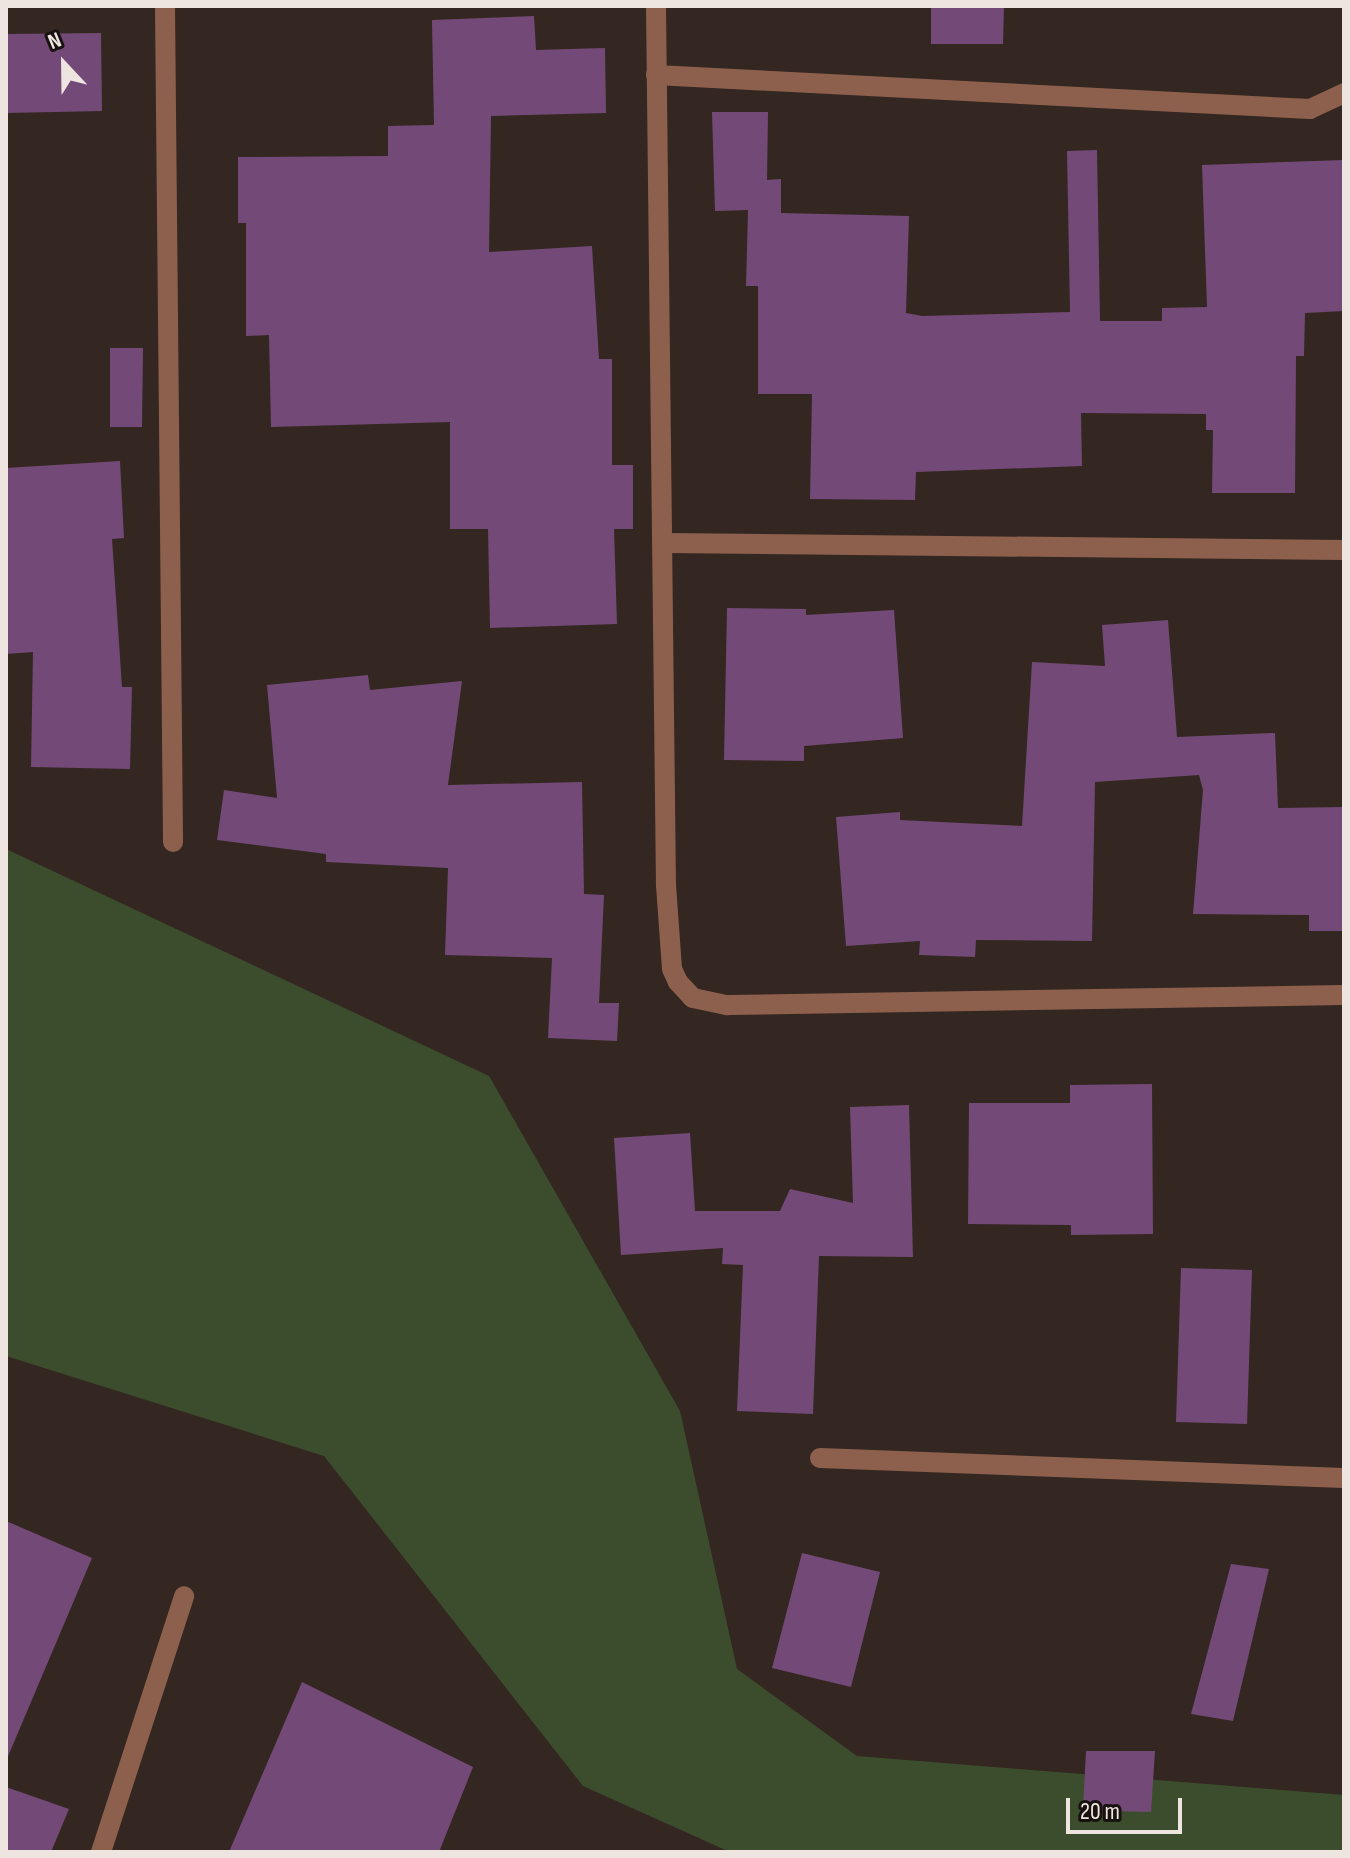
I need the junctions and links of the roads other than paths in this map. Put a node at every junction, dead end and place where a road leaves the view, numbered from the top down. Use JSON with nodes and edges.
{"nodes":[{"id":1,"x":165,"y":6,"type":"edge"},
{"id":2,"x":656,"y":6,"type":"edge"},
{"id":3,"x":656,"y":75,"type":"junction"},
{"id":4,"x":1344,"y":93,"type":"edge"},
{"id":5,"x":665,"y":543,"type":"junction"},
{"id":6,"x":1344,"y":550,"type":"edge"},
{"id":7,"x":173,"y":842,"type":"dead end"},
{"id":8,"x":1344,"y":995,"type":"edge"},
{"id":9,"x":820,"y":1458,"type":"dead end"},
{"id":10,"x":1344,"y":1478,"type":"edge"},
{"id":11,"x":184,"y":1596,"type":"dead end"},
{"id":12,"x":101,"y":1852,"type":"edge"}],
"edges":[{"from":1,"to":7,"type":"street"},
{"from":2,"to":3,"type":"street"},
{"from":3,"to":4,"type":"street"},
{"from":3,"to":5,"type":"street"},
{"from":5,"to":6,"type":"street"},
{"from":5,"to":8,"type":"street"},
{"from":9,"to":10,"type":"street"},
{"from":11,"to":12,"type":"street"}]}
